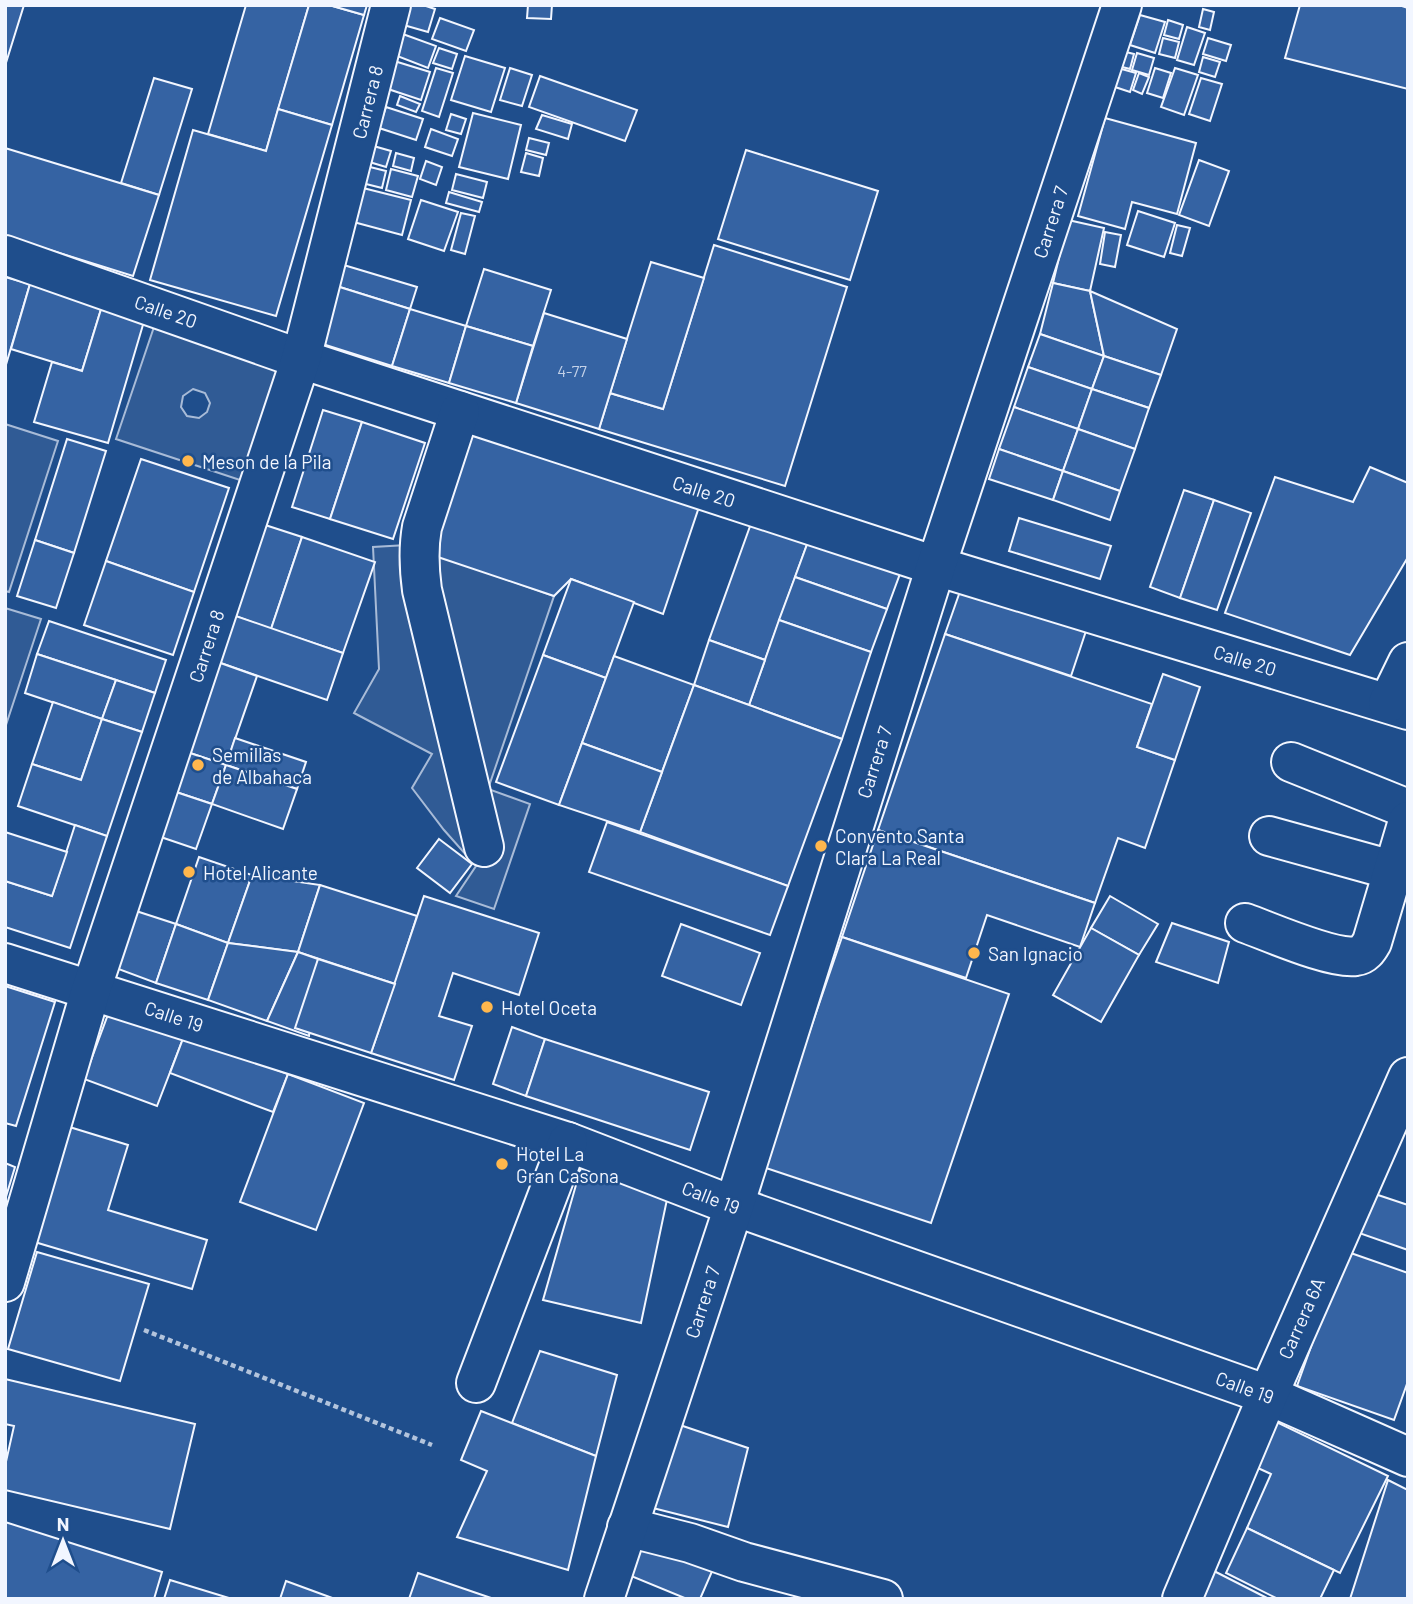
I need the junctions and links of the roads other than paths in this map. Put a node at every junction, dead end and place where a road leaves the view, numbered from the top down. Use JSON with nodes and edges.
{"nodes":[{"id":1,"x":391,"y":5,"type":"edge"},
{"id":2,"x":1122,"y":5,"type":"edge"},
{"id":3,"x":5,"y":255,"type":"edge"},
{"id":4,"x":301,"y":359,"type":"junction"},
{"id":5,"x":460,"y":411,"type":"junction"},
{"id":6,"x":936,"y":566,"type":"junction"},
{"id":7,"x":1408,"y":662,"type":"edge"},
{"id":8,"x":1398,"y":706,"type":"edge"},
{"id":9,"x":1291,"y":762,"type":"dead end"},
{"id":10,"x":1408,"y":809,"type":"edge"},
{"id":11,"x":1408,"y":821,"type":"edge"},
{"id":12,"x":1269,"y":835,"type":"dead end"},
{"id":13,"x":484,"y":847,"type":"dead end"},
{"id":14,"x":1392,"y":870,"type":"junction"},
{"id":15,"x":1245,"y":923,"type":"dead end"},
{"id":16,"x":5,"y":963,"type":"edge"},
{"id":17,"x":91,"y":990,"type":"junction"},
{"id":18,"x":1408,"y":1077,"type":"edge"},
{"id":19,"x":568,"y":1142,"type":"junction"},
{"id":20,"x":733,"y":1206,"type":"junction"},
{"id":21,"x":5,"y":1282,"type":"edge"},
{"id":22,"x":476,"y":1383,"type":"dead end"},
{"id":23,"x":1268,"y":1395,"type":"junction"},
{"id":24,"x":1408,"y":1457,"type":"edge"},
{"id":25,"x":627,"y":1527,"type":"junction"},
{"id":26,"x":604,"y":1599,"type":"edge"},
{"id":27,"x":883,"y":1599,"type":"edge"},
{"id":28,"x":1182,"y":1599,"type":"edge"}],
"edges":[{"from":1,"to":4,"type":"street","name":"Carrera 8"},
{"from":2,"to":6,"type":"street","name":"Carrera 7"},
{"from":3,"to":4,"type":"street","name":"Calle 20"},
{"from":4,"to":5,"type":"street","name":"Calle 20"},
{"from":4,"to":17,"type":"street","name":"Carrera 8"},
{"from":5,"to":6,"type":"street","name":"Calle 20"},
{"from":5,"to":13,"type":"street"},
{"from":6,"to":8,"type":"street","name":"Calle 20"},
{"from":6,"to":20,"type":"street","name":"Carrera 7"},
{"from":7,"to":8,"type":"street"},
{"from":9,"to":10,"type":"street"},
{"from":11,"to":14,"type":"street"},
{"from":12,"to":14,"type":"street"},
{"from":14,"to":15,"type":"street"},
{"from":16,"to":17,"type":"street","name":"Calle 19"},
{"from":17,"to":19,"type":"street","name":"Calle 19"},
{"from":17,"to":21,"type":"street","name":"Carrera 8"},
{"from":18,"to":23,"type":"street","name":"Carrera 6A"},
{"from":19,"to":20,"type":"street","name":"Calle 19"},
{"from":19,"to":22,"type":"street"},
{"from":20,"to":23,"type":"street","name":"Calle 19"},
{"from":20,"to":25,"type":"street","name":"Carrera 7"},
{"from":23,"to":24,"type":"street","name":"Calle 19"},
{"from":23,"to":28,"type":"street","name":"Carrera 6A"},
{"from":25,"to":26,"type":"street","name":"Carrera 7"},
{"from":25,"to":27,"type":"street"}]}
